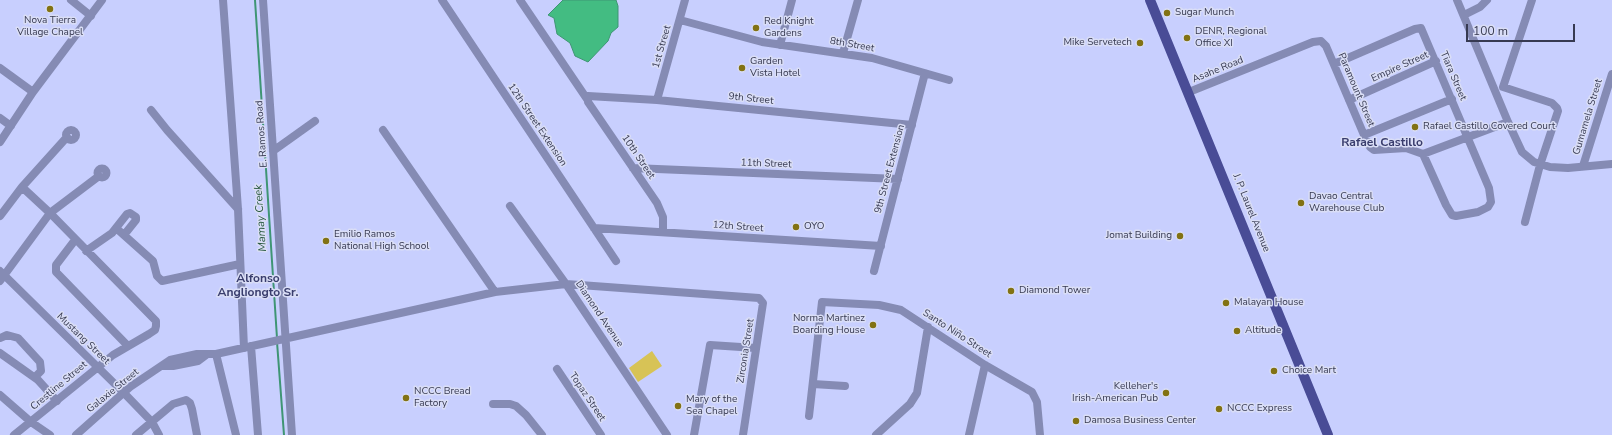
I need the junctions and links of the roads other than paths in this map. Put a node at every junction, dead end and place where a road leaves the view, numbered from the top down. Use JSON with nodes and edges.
{"nodes":[{"id":1,"x":71,"y":0,"type":"edge"},
{"id":2,"x":102,"y":0,"type":"edge"},
{"id":3,"x":223,"y":0,"type":"edge"},
{"id":4,"x":263,"y":0,"type":"edge"},
{"id":5,"x":442,"y":0,"type":"edge"},
{"id":6,"x":520,"y":0,"type":"edge"},
{"id":7,"x":685,"y":0,"type":"edge"},
{"id":8,"x":792,"y":0,"type":"edge"},
{"id":9,"x":858,"y":0,"type":"edge"},
{"id":10,"x":1150,"y":0,"type":"edge"},
{"id":11,"x":1457,"y":0,"type":"edge"},
{"id":12,"x":1487,"y":0,"type":"edge"},
{"id":13,"x":1532,"y":0,"type":"edge"},
{"id":14,"x":90,"y":16,"type":"junction"},
{"id":15,"x":1464,"y":16,"type":"junction"},
{"id":16,"x":680,"y":20,"type":"junction"},
{"id":17,"x":1321,"y":41,"type":"joint"},
{"id":18,"x":780,"y":45,"type":"junction"},
{"id":19,"x":843,"y":53,"type":"junction"},
{"id":20,"x":1436,"y":61,"type":"junction"},
{"id":21,"x":1334,"y":64,"type":"junction"},
{"id":22,"x":0,"y":68,"type":"edge"},
{"id":23,"x":925,"y":73,"type":"junction"},
{"id":24,"x":1612,"y":74,"type":"edge"},
{"id":25,"x":949,"y":80,"type":"dead end"},
{"id":26,"x":1499,"y":89,"type":"junction"},
{"id":27,"x":33,"y":92,"type":"junction"},
{"id":28,"x":1189,"y":92,"type":"junction"},
{"id":29,"x":588,"y":98,"type":"junction"},
{"id":30,"x":1452,"y":98,"type":"junction"},
{"id":31,"x":657,"y":100,"type":"junction"},
{"id":32,"x":1349,"y":100,"type":"junction"},
{"id":33,"x":151,"y":110,"type":"dead end"},
{"id":34,"x":0,"y":118,"type":"edge"},
{"id":35,"x":315,"y":121,"type":"dead end"},
{"id":36,"x":1508,"y":122,"type":"junction"},
{"id":37,"x":912,"y":125,"type":"junction"},
{"id":38,"x":11,"y":126,"type":"junction"},
{"id":39,"x":383,"y":130,"type":"dead end"},
{"id":40,"x":1364,"y":135,"type":"junction"},
{"id":41,"x":68,"y":137,"type":"dead end"},
{"id":42,"x":1467,"y":137,"type":"junction"},
{"id":43,"x":0,"y":142,"type":"edge"},
{"id":44,"x":273,"y":151,"type":"junction"},
{"id":45,"x":1423,"y":154,"type":"junction"},
{"id":46,"x":1612,"y":164,"type":"edge"},
{"id":47,"x":1540,"y":165,"type":"junction"},
{"id":48,"x":1583,"y":166,"type":"junction"},
{"id":49,"x":633,"y":168,"type":"junction"},
{"id":50,"x":99,"y":176,"type":"dead end"},
{"id":51,"x":898,"y":179,"type":"junction"},
{"id":52,"x":22,"y":187,"type":"junction"},
{"id":53,"x":510,"y":206,"type":"dead end"},
{"id":54,"x":238,"y":209,"type":"junction"},
{"id":55,"x":50,"y":213,"type":"junction"},
{"id":56,"x":0,"y":216,"type":"edge"},
{"id":57,"x":1525,"y":222,"type":"dead end"},
{"id":58,"x":116,"y":228,"type":"junction"},
{"id":59,"x":594,"y":228,"type":"junction"},
{"id":60,"x":663,"y":232,"type":"junction"},
{"id":61,"x":124,"y":235,"type":"junction"},
{"id":62,"x":75,"y":240,"type":"junction"},
{"id":63,"x":881,"y":246,"type":"junction"},
{"id":64,"x":86,"y":251,"type":"junction"},
{"id":65,"x":616,"y":261,"type":"dead end"},
{"id":66,"x":240,"y":264,"type":"junction"},
{"id":67,"x":874,"y":271,"type":"dead end"},
{"id":68,"x":1,"y":276,"type":"edge"},
{"id":69,"x":566,"y":284,"type":"junction"},
{"id":70,"x":495,"y":292,"type":"junction"},
{"id":71,"x":928,"y":327,"type":"junction"},
{"id":72,"x":0,"y":338,"type":"edge"},
{"id":73,"x":279,"y":340,"type":"junction"},
{"id":74,"x":128,"y":345,"type":"junction"},
{"id":75,"x":248,"y":347,"type":"junction"},
{"id":76,"x":756,"y":348,"type":"junction"},
{"id":77,"x":0,"y":352,"type":"edge"},
{"id":78,"x":216,"y":354,"type":"junction"},
{"id":79,"x":985,"y":364,"type":"junction"},
{"id":80,"x":98,"y":367,"type":"junction"},
{"id":81,"x":557,"y":370,"type":"dead end"},
{"id":82,"x":35,"y":377,"type":"junction"},
{"id":83,"x":813,"y":384,"type":"junction"},
{"id":84,"x":845,"y":386,"type":"dead end"},
{"id":85,"x":124,"y":393,"type":"junction"},
{"id":86,"x":0,"y":395,"type":"edge"},
{"id":87,"x":57,"y":401,"type":"junction"},
{"id":88,"x":493,"y":404,"type":"dead end"},
{"id":89,"x":809,"y":416,"type":"dead end"},
{"id":90,"x":31,"y":422,"type":"junction"},
{"id":91,"x":152,"y":422,"type":"junction"},
{"id":92,"x":14,"y":435,"type":"edge"},
{"id":93,"x":50,"y":435,"type":"edge"},
{"id":94,"x":76,"y":435,"type":"edge"},
{"id":95,"x":136,"y":435,"type":"edge"},
{"id":96,"x":159,"y":435,"type":"edge"},
{"id":97,"x":198,"y":435,"type":"edge"},
{"id":98,"x":236,"y":435,"type":"edge"},
{"id":99,"x":258,"y":435,"type":"edge"},
{"id":100,"x":292,"y":435,"type":"edge"},
{"id":101,"x":542,"y":435,"type":"edge"},
{"id":102,"x":601,"y":435,"type":"edge"},
{"id":103,"x":667,"y":435,"type":"edge"},
{"id":104,"x":694,"y":435,"type":"edge"},
{"id":105,"x":743,"y":435,"type":"edge"},
{"id":106,"x":876,"y":435,"type":"edge"},
{"id":107,"x":969,"y":435,"type":"edge"},
{"id":108,"x":1040,"y":435,"type":"edge"},
{"id":109,"x":1328,"y":435,"type":"edge"}],
"edges":[{"from":1,"to":14,"type":"street"},
{"from":2,"to":14,"type":"street"},
{"from":3,"to":54,"type":"street"},
{"from":4,"to":44,"type":"street","name":"E. Ramos Road"},
{"from":5,"to":59,"type":"street","name":"12th Street Extension"},
{"from":6,"to":29,"type":"street","name":"10th Street"},
{"from":7,"to":16,"type":"street","name":"1st Street"},
{"from":8,"to":18,"type":"street"},
{"from":9,"to":19,"type":"street"},
{"from":10,"to":28,"type":"main road","name":"J. P. Laurel Avenue"},
{"from":11,"to":15,"type":"street"},
{"from":12,"to":15,"type":"street"},
{"from":13,"to":26,"type":"street"},
{"from":14,"to":27,"type":"street"},
{"from":15,"to":26,"type":"street"},
{"from":16,"to":18,"type":"street","name":"8th Street"},
{"from":16,"to":31,"type":"street","name":"1st Street"},
{"from":17,"to":21,"type":"street","name":"Paramount Street"},
{"from":17,"to":28,"type":"street","name":"Asahe Road"},
{"from":18,"to":19,"type":"street","name":"8th Street"},
{"from":19,"to":23,"type":"street","name":"8th Street"},
{"from":20,"to":21,"type":"street","name":"Tiara Street"},
{"from":20,"to":30,"type":"street","name":"Tiara Street"},
{"from":20,"to":32,"type":"street","name":"Empire Street"},
{"from":21,"to":32,"type":"street","name":"Paramount Street"},
{"from":22,"to":27,"type":"street"},
{"from":23,"to":25,"type":"street","name":"8th Street"},
{"from":23,"to":37,"type":"street","name":"9th Street Extension"},
{"from":24,"to":48,"type":"street","name":"Gumamela Street"},
{"from":26,"to":36,"type":"street"},
{"from":26,"to":47,"type":"street"},
{"from":27,"to":38,"type":"street"},
{"from":28,"to":109,"type":"main road","name":"J. P. Laurel Avenue"},
{"from":29,"to":31,"type":"street","name":"9th Street"},
{"from":29,"to":49,"type":"street","name":"10th Street"},
{"from":30,"to":40,"type":"street"},
{"from":30,"to":42,"type":"street","name":"Tiara Street"},
{"from":31,"to":37,"type":"street","name":"9th Street"},
{"from":32,"to":40,"type":"street","name":"Paramount Street"},
{"from":33,"to":54,"type":"street"},
{"from":34,"to":38,"type":"street"},
{"from":35,"to":44,"type":"street"},
{"from":36,"to":42,"type":"street"},
{"from":36,"to":47,"type":"street"},
{"from":37,"to":51,"type":"street","name":"9th Street Extension"},
{"from":38,"to":43,"type":"street"},
{"from":39,"to":70,"type":"street"},
{"from":40,"to":45,"type":"street","name":"Paramount Street"},
{"from":41,"to":52,"type":"street"},
{"from":42,"to":45,"type":"street"},
{"from":42,"to":45,"type":"street","name":"Tiara Street"},
{"from":44,"to":73,"type":"street","name":"E. Ramos Road"},
{"from":46,"to":48,"type":"street"},
{"from":47,"to":48,"type":"street"},
{"from":47,"to":57,"type":"street"},
{"from":49,"to":51,"type":"street","name":"11th Street"},
{"from":49,"to":60,"type":"street","name":"10th Street"},
{"from":50,"to":55,"type":"street"},
{"from":51,"to":63,"type":"street","name":"9th Street Extension"},
{"from":52,"to":55,"type":"street"},
{"from":52,"to":56,"type":"street"},
{"from":53,"to":69,"type":"street","name":"Diamond Avenue"},
{"from":54,"to":66,"type":"street"},
{"from":55,"to":62,"type":"street"},
{"from":55,"to":68,"type":"street"},
{"from":58,"to":61,"type":"street"},
{"from":58,"to":61,"type":"street"},
{"from":58,"to":64,"type":"street"},
{"from":59,"to":60,"type":"street","name":"12th Street"},
{"from":59,"to":65,"type":"street","name":"12th Street Extension"},
{"from":60,"to":63,"type":"street","name":"12th Street"},
{"from":61,"to":66,"type":"street"},
{"from":62,"to":64,"type":"street"},
{"from":62,"to":74,"type":"street"},
{"from":63,"to":67,"type":"street","name":"9th Street Extension"},
{"from":64,"to":74,"type":"street","name":"Crestline Street"},
{"from":66,"to":75,"type":"street"},
{"from":68,"to":80,"type":"street","name":"Mustang Street"},
{"from":69,"to":70,"type":"street"},
{"from":69,"to":76,"type":"street","name":"Zirconia Street"},
{"from":69,"to":103,"type":"street","name":"Diamond Avenue"},
{"from":70,"to":73,"type":"street"},
{"from":71,"to":79,"type":"street","name":"Santo Niño Street"},
{"from":71,"to":83,"type":"street","name":"Santo Niño Street"},
{"from":71,"to":106,"type":"street"},
{"from":72,"to":82,"type":"street"},
{"from":73,"to":75,"type":"street"},
{"from":73,"to":100,"type":"street","name":"E. Ramos Road"},
{"from":74,"to":80,"type":"street","name":"Crestline Street"},
{"from":75,"to":78,"type":"street"},
{"from":75,"to":99,"type":"street"},
{"from":76,"to":104,"type":"street"},
{"from":76,"to":105,"type":"street","name":"Zirconia Street"},
{"from":77,"to":82,"type":"street"},
{"from":78,"to":85,"type":"street","name":"Galaxie Street"},
{"from":78,"to":98,"type":"street"},
{"from":79,"to":107,"type":"street"},
{"from":79,"to":108,"type":"street","name":"Santo Niño Street"},
{"from":80,"to":85,"type":"street","name":"Mustang Street"},
{"from":80,"to":87,"type":"street","name":"Crestline Street"},
{"from":81,"to":102,"type":"street","name":"Topaz Street"},
{"from":82,"to":87,"type":"street"},
{"from":83,"to":84,"type":"street"},
{"from":83,"to":89,"type":"street"},
{"from":85,"to":91,"type":"street","name":"Mustang Street"},
{"from":85,"to":94,"type":"street","name":"Galaxie Street"},
{"from":86,"to":90,"type":"street"},
{"from":87,"to":90,"type":"street","name":"Crestline Street"},
{"from":88,"to":101,"type":"street"},
{"from":90,"to":92,"type":"street","name":"Crestline Street"},
{"from":90,"to":93,"type":"street"},
{"from":91,"to":95,"type":"street"},
{"from":91,"to":96,"type":"street","name":"Mustang Street"},
{"from":91,"to":97,"type":"street"}]}
